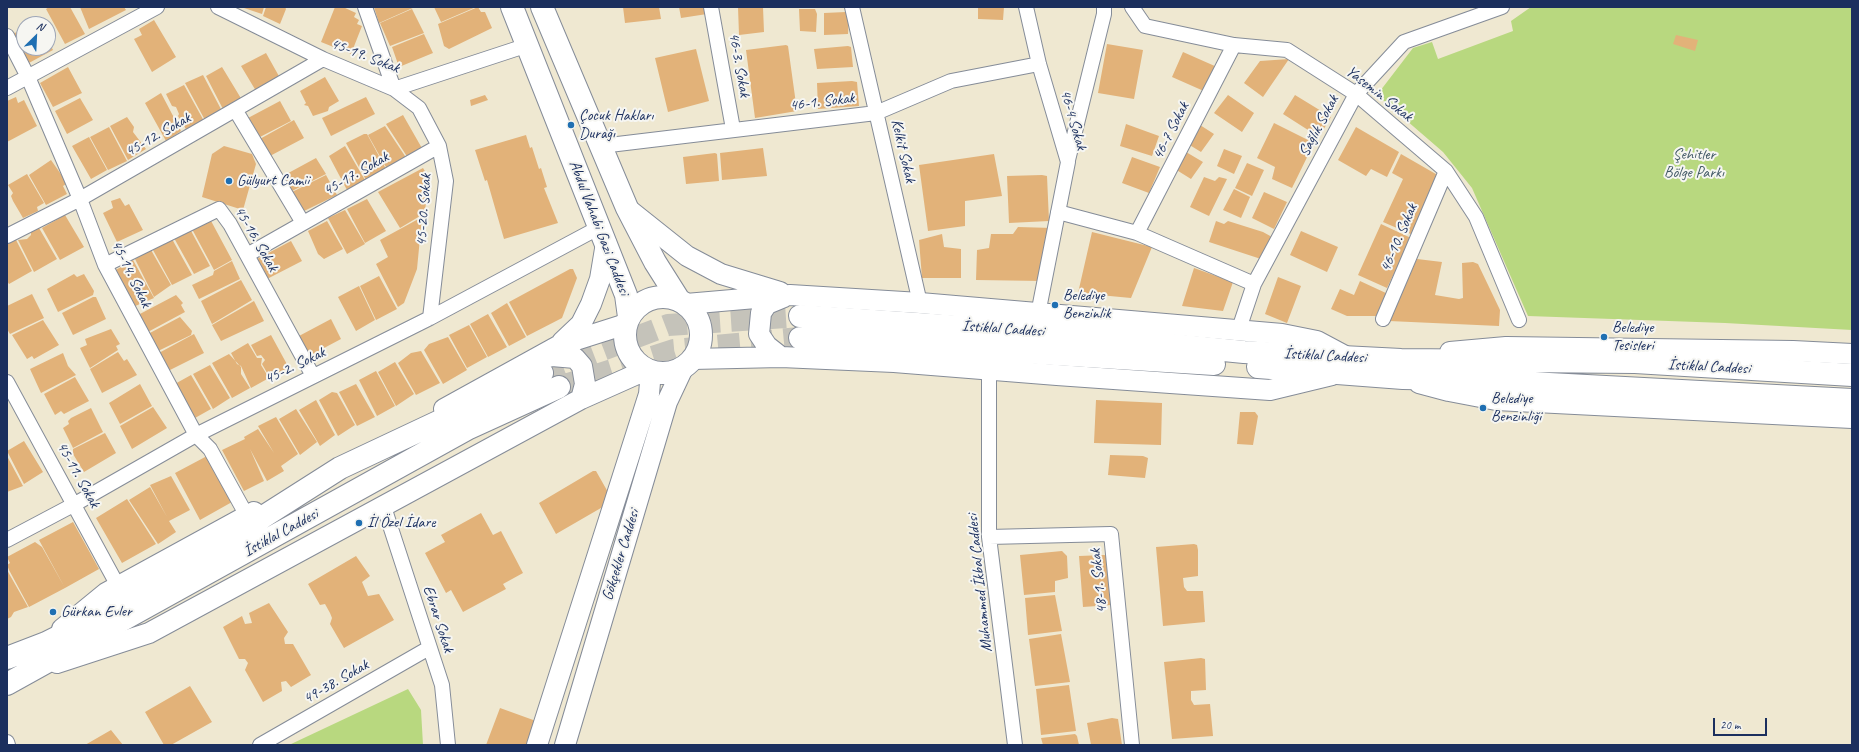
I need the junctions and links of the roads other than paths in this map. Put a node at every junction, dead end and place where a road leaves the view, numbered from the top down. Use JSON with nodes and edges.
{"nodes":[{"id":1,"x":157,"y":7,"type":"edge"},
{"id":2,"x":218,"y":7,"type":"edge"},
{"id":3,"x":365,"y":7,"type":"edge"},
{"id":4,"x":512,"y":7,"type":"edge"},
{"id":5,"x":542,"y":7,"type":"edge"},
{"id":6,"x":711,"y":7,"type":"edge"},
{"id":7,"x":852,"y":7,"type":"edge"},
{"id":8,"x":1026,"y":7,"type":"edge"},
{"id":9,"x":1104,"y":7,"type":"edge"},
{"id":10,"x":1132,"y":7,"type":"edge"},
{"id":11,"x":1502,"y":7,"type":"edge"},
{"id":12,"x":7,"y":36,"type":"edge"},
{"id":13,"x":1234,"y":45,"type":"junction"},
{"id":14,"x":528,"y":46,"type":"junction"},
{"id":15,"x":323,"y":59,"type":"junction"},
{"id":16,"x":1040,"y":64,"type":"junction"},
{"id":17,"x":28,"y":77,"type":"junction"},
{"id":18,"x":7,"y":88,"type":"edge"},
{"id":19,"x":394,"y":89,"type":"junction"},
{"id":20,"x":1356,"y":94,"type":"junction"},
{"id":21,"x":236,"y":110,"type":"junction"},
{"id":22,"x":876,"y":113,"type":"junction"},
{"id":23,"x":733,"y":129,"type":"junction"},
{"id":24,"x":439,"y":146,"type":"junction"},
{"id":25,"x":601,"y":146,"type":"junction"},
{"id":26,"x":1068,"y":162,"type":"junction"},
{"id":27,"x":1446,"y":171,"type":"junction"},
{"id":28,"x":80,"y":199,"type":"junction"},
{"id":29,"x":627,"y":208,"type":"junction"},
{"id":30,"x":1058,"y":212,"type":"junction"},
{"id":31,"x":303,"y":223,"type":"junction"},
{"id":32,"x":1137,"y":233,"type":"junction"},
{"id":33,"x":603,"y":235,"type":"junction"},
{"id":34,"x":7,"y":236,"type":"edge"},
{"id":35,"x":247,"y":255,"type":"junction"},
{"id":36,"x":105,"y":265,"type":"junction"},
{"id":37,"x":1254,"y":284,"type":"junction"},
{"id":38,"x":790,"y":295,"type":"junction"},
{"id":39,"x":682,"y":302,"type":"junction"},
{"id":40,"x":920,"y":303,"type":"junction"},
{"id":41,"x":1038,"y":314,"type":"junction"},
{"id":42,"x":800,"y":316,"type":"tunnel mouth"},
{"id":43,"x":430,"y":318,"type":"junction"},
{"id":44,"x":1383,"y":319,"type":"dead end"},
{"id":45,"x":627,"y":320,"type":"junction"},
{"id":46,"x":1519,"y":320,"type":"dead end"},
{"id":47,"x":1238,"y":332,"type":"junction"},
{"id":48,"x":800,"y":338,"type":"tunnel mouth"},
{"id":49,"x":560,"y":344,"type":"junction"},
{"id":50,"x":1852,"y":354,"type":"edge"},
{"id":51,"x":781,"y":357,"type":"junction"},
{"id":52,"x":688,"y":364,"type":"junction"},
{"id":53,"x":1342,"y":366,"type":"junction"},
{"id":54,"x":538,"y":367,"type":"junction"},
{"id":55,"x":989,"y":369,"type":"junction"},
{"id":56,"x":1406,"y":369,"type":"junction"},
{"id":57,"x":649,"y":370,"type":"junction"},
{"id":58,"x":1852,"y":375,"type":"edge"},
{"id":59,"x":313,"y":376,"type":"junction"},
{"id":60,"x":7,"y":382,"type":"edge"},
{"id":61,"x":559,"y":387,"type":"tunnel mouth"},
{"id":62,"x":581,"y":399,"type":"junction"},
{"id":63,"x":1852,"y":400,"type":"edge"},
{"id":64,"x":1852,"y":418,"type":"edge"},
{"id":65,"x":196,"y":435,"type":"junction"},
{"id":66,"x":75,"y":504,"type":"junction"},
{"id":67,"x":384,"y":507,"type":"junction"},
{"id":68,"x":247,"y":516,"type":"junction"},
{"id":69,"x":989,"y":537,"type":"junction"},
{"id":70,"x":7,"y":540,"type":"edge"},
{"id":71,"x":118,"y":586,"type":"junction"},
{"id":72,"x":46,"y":644,"type":"junction"},
{"id":73,"x":429,"y":648,"type":"junction"},
{"id":74,"x":7,"y":658,"type":"edge"},
{"id":75,"x":34,"y":670,"type":"junction"},
{"id":76,"x":7,"y":684,"type":"edge"},
{"id":77,"x":7,"y":742,"type":"edge"},
{"id":78,"x":8,"y":745,"type":"edge"},
{"id":79,"x":260,"y":745,"type":"edge"},
{"id":80,"x":448,"y":745,"type":"edge"},
{"id":81,"x":537,"y":745,"type":"edge"},
{"id":82,"x":565,"y":745,"type":"edge"},
{"id":83,"x":1015,"y":745,"type":"edge"},
{"id":84,"x":1132,"y":745,"type":"edge"}],
"edges":[{"from":1,"to":17,"type":"street"},
{"from":2,"to":15,"type":"street","name":"45-19. Sokak"},
{"from":3,"to":19,"type":"street"},
{"from":4,"to":14,"type":"main road","name":"Abdul Vahabi Gazi Caddesi"},
{"from":5,"to":25,"type":"main road","name":"Abdul Vahabi Gazi Caddesi"},
{"from":6,"to":23,"type":"street","name":"46-3. Sokak"},
{"from":7,"to":22,"type":"street","name":"Kelkit Sokak"},
{"from":8,"to":16,"type":"street","name":"46-4 Sokak"},
{"from":9,"to":26,"type":"street"},
{"from":10,"to":13,"type":"street","name":"Yasemin Sokak"},
{"from":11,"to":20,"type":"street","name":"Sağlık Sokak"},
{"from":12,"to":17,"type":"street","name":"45-14. Sokak"},
{"from":13,"to":20,"type":"street","name":"Yasemin Sokak"},
{"from":13,"to":32,"type":"street","name":"46-7 Sokak"},
{"from":14,"to":19,"type":"street","name":"45-19. Sokak"},
{"from":14,"to":33,"type":"main road","name":"Abdul Vahabi Gazi Caddesi"},
{"from":15,"to":19,"type":"street","name":"45-19. Sokak"},
{"from":15,"to":21,"type":"street","name":"45-12. Sokak"},
{"from":16,"to":22,"type":"street","name":"46-1. Sokak"},
{"from":16,"to":26,"type":"street","name":"46-4 Sokak"},
{"from":17,"to":18,"type":"street"},
{"from":17,"to":28,"type":"street","name":"45-14. Sokak"},
{"from":19,"to":24,"type":"street","name":"45-20. Sokak"},
{"from":20,"to":27,"type":"street","name":"Yasemin Sokak"},
{"from":20,"to":37,"type":"street","name":"Sağlık Sokak"},
{"from":21,"to":28,"type":"street","name":"45-12. Sokak"},
{"from":21,"to":31,"type":"street"},
{"from":22,"to":23,"type":"street","name":"46-1. Sokak"},
{"from":22,"to":40,"type":"street","name":"Kelkit Sokak"},
{"from":23,"to":25,"type":"street","name":"46-1. Sokak"},
{"from":24,"to":31,"type":"street","name":"45-17. Sokak"},
{"from":24,"to":43,"type":"street","name":"45-20. Sokak"},
{"from":25,"to":29,"type":"main road","name":"Abdul Vahabi Gazi Caddesi"},
{"from":26,"to":30,"type":"street","name":"46-4 Sokak"},
{"from":27,"to":44,"type":"street","name":"46-10. Sokak"},
{"from":27,"to":46,"type":"street","name":"Yasemin Sokak"},
{"from":28,"to":34,"type":"street","name":"45-12. Sokak"},
{"from":28,"to":36,"type":"street","name":"45-14. Sokak"},
{"from":29,"to":38,"type":"street"},
{"from":29,"to":39,"type":"main road","name":"Abdul Vahabi Gazi Caddesi"},
{"from":30,"to":32,"type":"street"},
{"from":30,"to":41,"type":"street","name":"46-4 Sokak"},
{"from":31,"to":35,"type":"street","name":"45-17. Sokak"},
{"from":32,"to":37,"type":"street"},
{"from":33,"to":43,"type":"street","name":"45-2. Sokak"},
{"from":33,"to":45,"type":"main road","name":"Abdul Vahabi Gazi Caddesi"},
{"from":33,"to":49,"type":"street"},
{"from":35,"to":36,"type":"street","name":"45-16. Sokak"},
{"from":35,"to":59,"type":"street","name":"45-16. Sokak"},
{"from":36,"to":65,"type":"street","name":"45-14. Sokak"},
{"from":37,"to":47,"type":"street","name":"Sağlık Sokak"},
{"from":38,"to":39,"type":"street"},
{"from":38,"to":40,"type":"street"},
{"from":38,"to":51,"type":"street"},
{"from":39,"to":45,"type":"main road"},
{"from":39,"to":52,"type":"main road"},
{"from":40,"to":41,"type":"street"},
{"from":41,"to":47,"type":"street"},
{"from":42,"to":53,"type":"main road","name":"İstiklal Caddesi"},
{"from":43,"to":59,"type":"street","name":"45-2. Sokak"},
{"from":45,"to":49,"type":"street"},
{"from":45,"to":57,"type":"main road"},
{"from":47,"to":53,"type":"street"},
{"from":48,"to":53,"type":"main road","name":"İstiklal Caddesi"},
{"from":49,"to":54,"type":"street"},
{"from":50,"to":56,"type":"street"},
{"from":51,"to":52,"type":"street"},
{"from":51,"to":55,"type":"street"},
{"from":52,"to":57,"type":"main road"},
{"from":52,"to":82,"type":"street","name":"Gökçekler Caddesi"},
{"from":53,"to":55,"type":"street"},
{"from":53,"to":56,"type":"main road","name":"İstiklal Caddesi"},
{"from":54,"to":62,"type":"street"},
{"from":54,"to":68,"type":"street"},
{"from":54,"to":72,"type":"main road","name":"İstiklal Caddesi"},
{"from":55,"to":69,"type":"street","name":"Muhammed İkbal Caddesi"},
{"from":56,"to":58,"type":"main road","name":"İstiklal Caddesi"},
{"from":56,"to":63,"type":"main road","name":"İstiklal Caddesi"},
{"from":56,"to":64,"type":"street"},
{"from":57,"to":62,"type":"street"},
{"from":57,"to":81,"type":"street","name":"Gökçekler Caddesi"},
{"from":59,"to":65,"type":"street","name":"45-2. Sokak"},
{"from":60,"to":66,"type":"street","name":"45-11. Sokak"},
{"from":61,"to":75,"type":"main road","name":"İstiklal Caddesi"},
{"from":62,"to":67,"type":"street"},
{"from":65,"to":66,"type":"street","name":"45-2. Sokak"},
{"from":65,"to":68,"type":"street","name":"45-14. Sokak"},
{"from":66,"to":70,"type":"street","name":"45-2. Sokak"},
{"from":66,"to":71,"type":"street","name":"45-11. Sokak"},
{"from":67,"to":73,"type":"street","name":"Ebrar Sokak"},
{"from":67,"to":75,"type":"street"},
{"from":68,"to":71,"type":"street"},
{"from":69,"to":83,"type":"street","name":"Muhammed İkbal Caddesi"},
{"from":69,"to":84,"type":"street","name":"48-1. Sokak"},
{"from":71,"to":72,"type":"street"},
{"from":72,"to":74,"type":"main road","name":"İstiklal Caddesi"},
{"from":73,"to":79,"type":"street","name":"49-38. Sokak"},
{"from":73,"to":80,"type":"street","name":"Ebrar Sokak"},
{"from":75,"to":76,"type":"main road","name":"İstiklal Caddesi"},
{"from":77,"to":78,"type":"street"}]}
